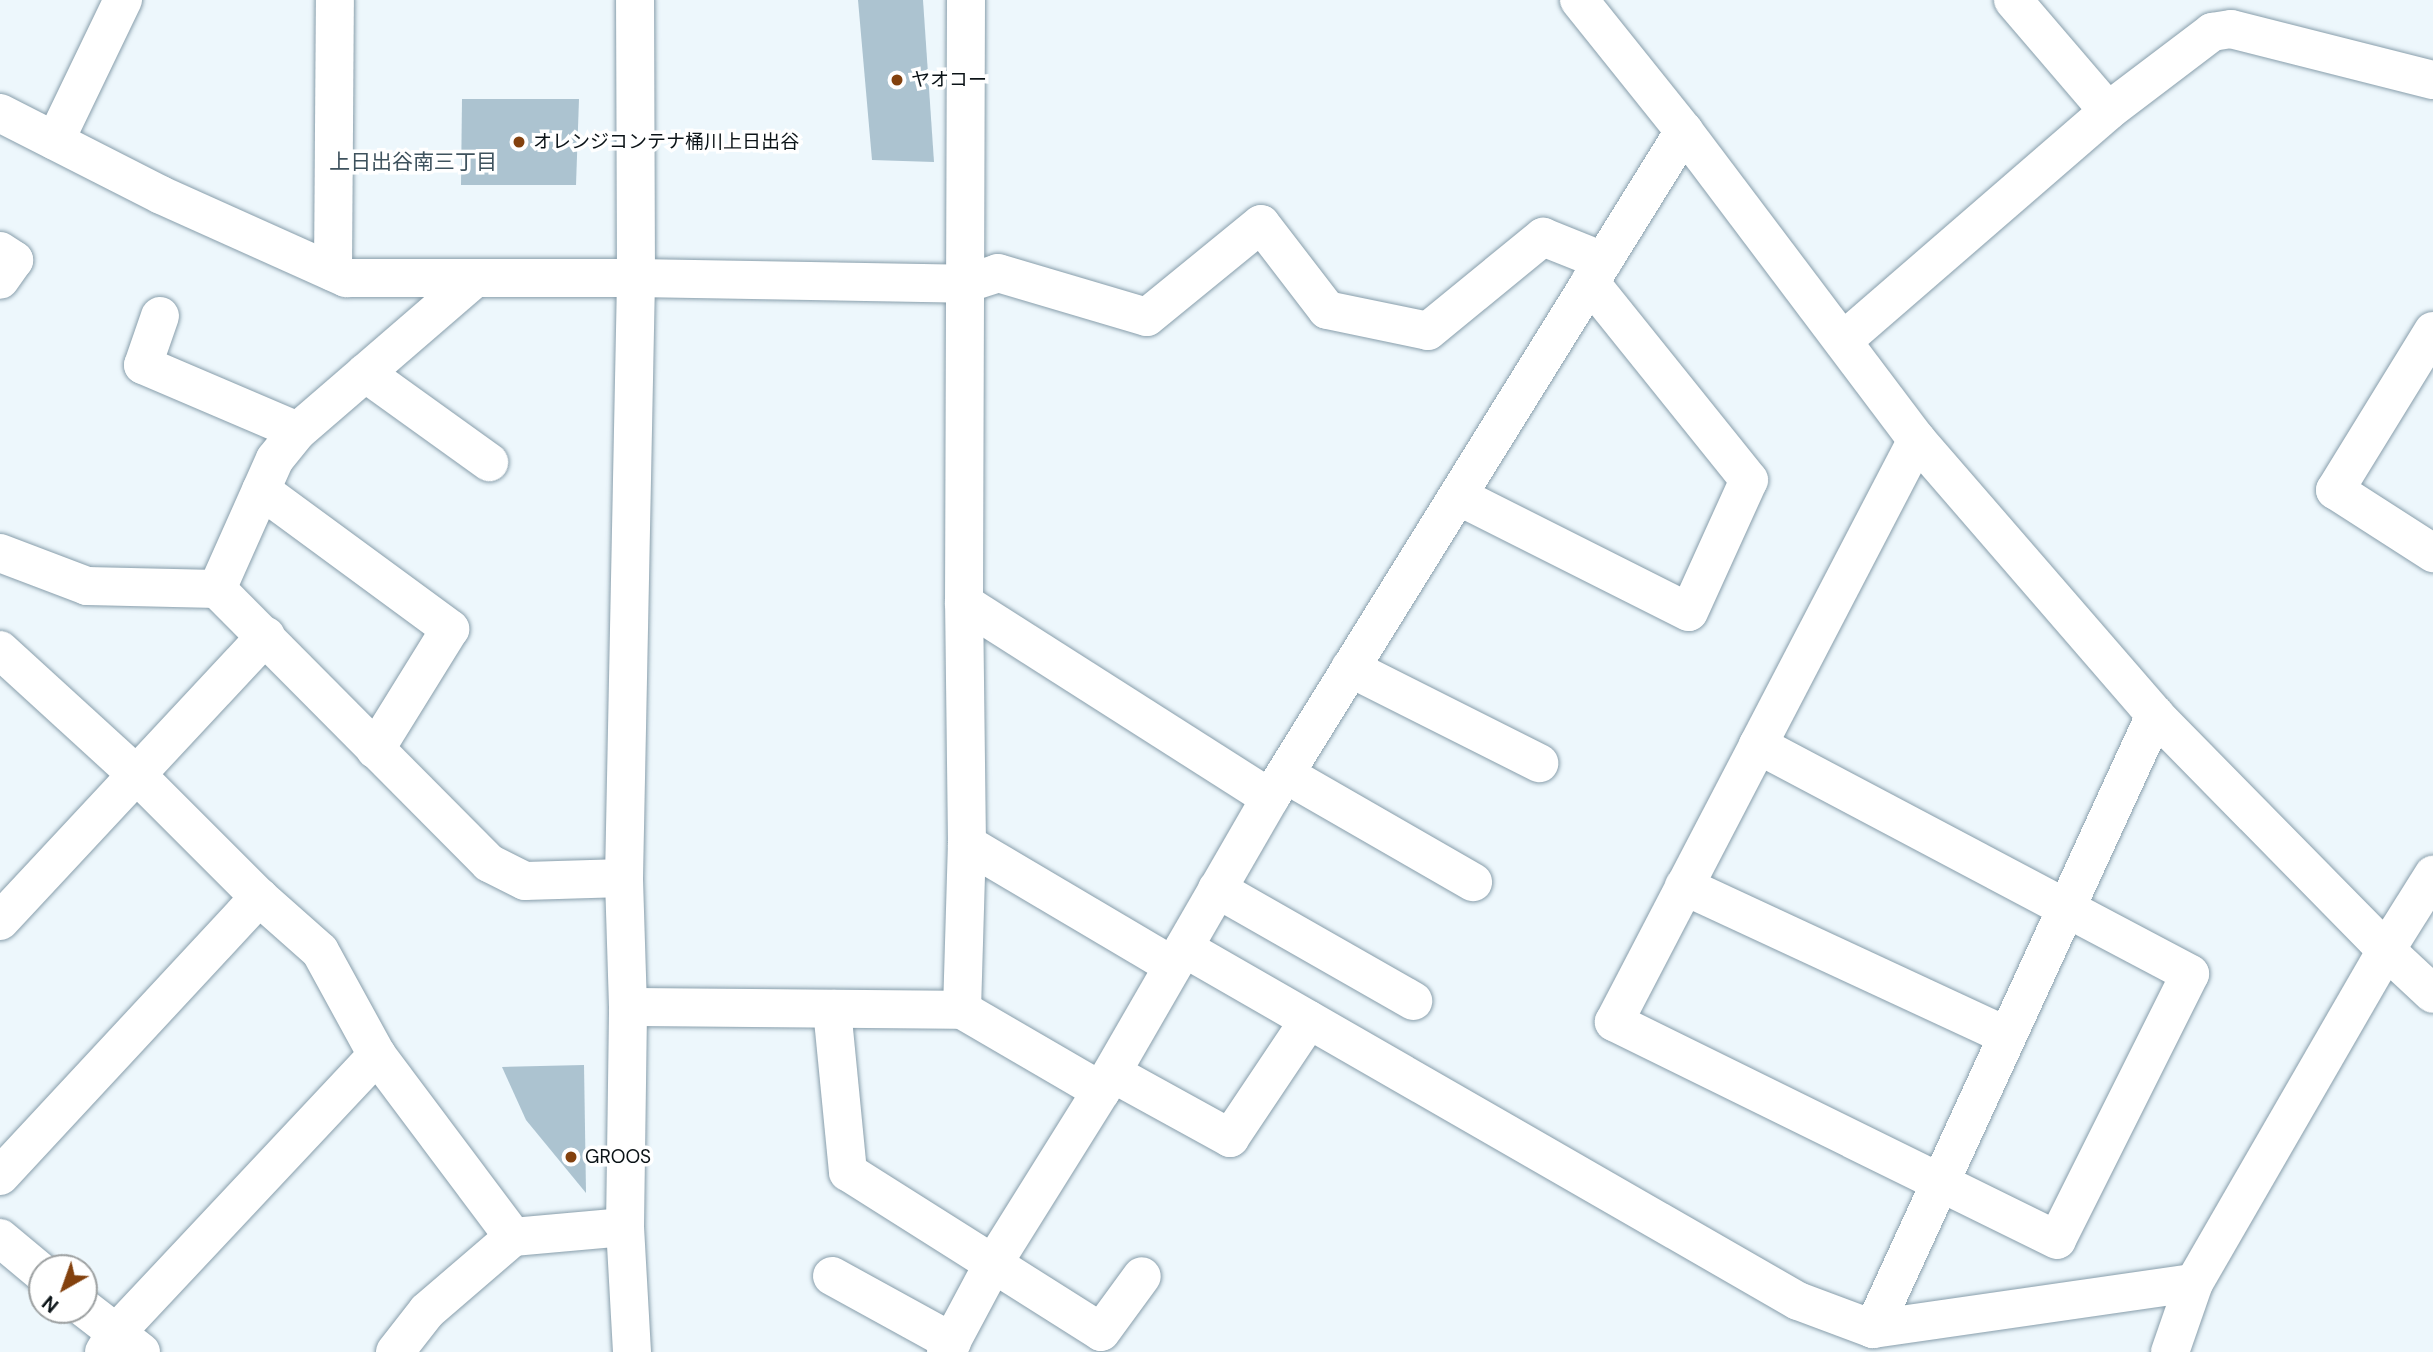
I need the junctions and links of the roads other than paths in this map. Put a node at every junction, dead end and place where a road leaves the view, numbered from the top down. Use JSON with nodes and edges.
{"nodes":[{"id":1,"x":123,"y":0,"type":"edge"},
{"id":2,"x":335,"y":0,"type":"edge"},
{"id":3,"x":635,"y":0,"type":"edge"},
{"id":4,"x":966,"y":0,"type":"edge"},
{"id":5,"x":1579,"y":0,"type":"edge"},
{"id":6,"x":2013,"y":0,"type":"edge"},
{"id":7,"x":2233,"y":14,"type":"edge"},
{"id":8,"x":2433,"y":80,"type":"edge"},
{"id":9,"x":2108,"y":111,"type":"junction"},
{"id":10,"x":0,"y":113,"type":"edge"},
{"id":11,"x":1684,"y":131,"type":"junction"},
{"id":12,"x":55,"y":141,"type":"junction"},
{"id":13,"x":0,"y":251,"type":"edge"},
{"id":14,"x":333,"y":272,"type":"junction"},
{"id":15,"x":1597,"y":272,"type":"junction"},
{"id":16,"x":636,"y":278,"type":"junction"},
{"id":17,"x":0,"y":280,"type":"edge"},
{"id":18,"x":473,"y":280,"type":"junction"},
{"id":19,"x":965,"y":284,"type":"junction"},
{"id":20,"x":160,"y":316,"type":"dead end"},
{"id":21,"x":2432,"y":334,"type":"edge"},
{"id":22,"x":1844,"y":340,"type":"junction"},
{"id":23,"x":365,"y":373,"type":"junction"},
{"id":24,"x":298,"y":431,"type":"junction"},
{"id":25,"x":1917,"y":440,"type":"junction"},
{"id":26,"x":489,"y":462,"type":"dead end"},
{"id":27,"x":261,"y":490,"type":"junction"},
{"id":28,"x":1458,"y":496,"type":"junction"},
{"id":29,"x":0,"y":553,"type":"edge"},
{"id":30,"x":2433,"y":553,"type":"edge"},
{"id":31,"x":217,"y":589,"type":"junction"},
{"id":32,"x":964,"y":603,"type":"junction"},
{"id":33,"x":266,"y":636,"type":"junction"},
{"id":34,"x":0,"y":650,"type":"edge"},
{"id":35,"x":1350,"y":668,"type":"junction"},
{"id":36,"x":2155,"y":715,"type":"junction"},
{"id":37,"x":1758,"y":745,"type":"junction"},
{"id":38,"x":375,"y":750,"type":"junction"},
{"id":39,"x":1539,"y":763,"type":"dead end"},
{"id":40,"x":138,"y":776,"type":"junction"},
{"id":41,"x":1277,"y":786,"type":"junction"},
{"id":42,"x":967,"y":844,"type":"junction"},
{"id":43,"x":2433,"y":875,"type":"edge"},
{"id":44,"x":624,"y":877,"type":"junction"},
{"id":45,"x":1473,"y":882,"type":"dead end"},
{"id":46,"x":1684,"y":886,"type":"junction"},
{"id":47,"x":1217,"y":890,"type":"junction"},
{"id":48,"x":259,"y":897,"type":"junction"},
{"id":49,"x":2066,"y":908,"type":"junction"},
{"id":50,"x":0,"y":921,"type":"edge"},
{"id":51,"x":2386,"y":950,"type":"junction"},
{"id":52,"x":1178,"y":957,"type":"junction"},
{"id":53,"x":2433,"y":994,"type":"edge"},
{"id":54,"x":1413,"y":1001,"type":"dead end"},
{"id":55,"x":628,"y":1007,"type":"junction"},
{"id":56,"x":832,"y":1009,"type":"junction"},
{"id":57,"x":962,"y":1010,"type":"junction"},
{"id":58,"x":1309,"y":1020,"type":"junction"},
{"id":59,"x":2007,"y":1036,"type":"junction"},
{"id":60,"x":377,"y":1055,"type":"junction"},
{"id":61,"x":1107,"y":1082,"type":"junction"},
{"id":62,"x":0,"y":1177,"type":"edge"},
{"id":63,"x":1941,"y":1182,"type":"junction"},
{"id":64,"x":625,"y":1227,"type":"junction"},
{"id":65,"x":513,"y":1237,"type":"junction"},
{"id":66,"x":0,"y":1238,"type":"edge"},
{"id":67,"x":28,"y":1261,"type":"edge"},
{"id":68,"x":993,"y":1264,"type":"junction"},
{"id":69,"x":832,"y":1276,"type":"dead end"},
{"id":70,"x":1142,"y":1276,"type":"dead end"},
{"id":71,"x":2194,"y":1283,"type":"junction"},
{"id":72,"x":98,"y":1323,"type":"edge"},
{"id":73,"x":1873,"y":1329,"type":"junction"},
{"id":74,"x":120,"y":1346,"type":"edge"},
{"id":75,"x":949,"y":1347,"type":"edge"},
{"id":76,"x":395,"y":1352,"type":"edge"},
{"id":77,"x":632,"y":1352,"type":"edge"},
{"id":78,"x":2170,"y":1352,"type":"edge"}],
"edges":[{"from":1,"to":12,"type":"street"},
{"from":2,"to":14,"type":"street"},
{"from":3,"to":16,"type":"street"},
{"from":4,"to":19,"type":"street"},
{"from":5,"to":11,"type":"street"},
{"from":6,"to":9,"type":"street"},
{"from":7,"to":8,"type":"street"},
{"from":7,"to":9,"type":"street"},
{"from":9,"to":22,"type":"street"},
{"from":10,"to":12,"type":"street"},
{"from":11,"to":15,"type":"street"},
{"from":11,"to":22,"type":"street"},
{"from":12,"to":14,"type":"street"},
{"from":13,"to":17,"type":"street"},
{"from":14,"to":18,"type":"street"},
{"from":15,"to":19,"type":"street"},
{"from":15,"to":28,"type":"street"},
{"from":15,"to":28,"type":"street"},
{"from":16,"to":18,"type":"street"},
{"from":16,"to":19,"type":"street"},
{"from":16,"to":44,"type":"street"},
{"from":18,"to":23,"type":"street"},
{"from":19,"to":32,"type":"street"},
{"from":20,"to":24,"type":"street"},
{"from":21,"to":30,"type":"street"},
{"from":22,"to":25,"type":"street"},
{"from":23,"to":24,"type":"street"},
{"from":23,"to":26,"type":"street"},
{"from":24,"to":27,"type":"street"},
{"from":25,"to":36,"type":"street"},
{"from":25,"to":37,"type":"street"},
{"from":27,"to":31,"type":"street"},
{"from":27,"to":38,"type":"street"},
{"from":28,"to":35,"type":"street"},
{"from":29,"to":31,"type":"street"},
{"from":31,"to":33,"type":"street"},
{"from":32,"to":41,"type":"street"},
{"from":32,"to":42,"type":"street"},
{"from":33,"to":38,"type":"street"},
{"from":33,"to":40,"type":"street"},
{"from":34,"to":40,"type":"street"},
{"from":35,"to":39,"type":"street"},
{"from":35,"to":41,"type":"street"},
{"from":36,"to":49,"type":"street"},
{"from":36,"to":51,"type":"street"},
{"from":37,"to":46,"type":"street"},
{"from":37,"to":49,"type":"street"},
{"from":38,"to":44,"type":"street"},
{"from":40,"to":48,"type":"street"},
{"from":40,"to":50,"type":"street"},
{"from":41,"to":45,"type":"street"},
{"from":41,"to":47,"type":"street"},
{"from":42,"to":52,"type":"street"},
{"from":42,"to":57,"type":"street"},
{"from":43,"to":51,"type":"street"},
{"from":44,"to":55,"type":"street"},
{"from":46,"to":59,"type":"street"},
{"from":46,"to":63,"type":"street"},
{"from":47,"to":52,"type":"street"},
{"from":47,"to":54,"type":"street"},
{"from":48,"to":60,"type":"street"},
{"from":48,"to":62,"type":"street"},
{"from":49,"to":59,"type":"street"},
{"from":49,"to":63,"type":"street"},
{"from":51,"to":53,"type":"street"},
{"from":51,"to":71,"type":"street"},
{"from":52,"to":58,"type":"street"},
{"from":52,"to":61,"type":"street"},
{"from":55,"to":56,"type":"street"},
{"from":55,"to":64,"type":"street"},
{"from":56,"to":57,"type":"street"},
{"from":56,"to":68,"type":"street"},
{"from":57,"to":61,"type":"street"},
{"from":58,"to":61,"type":"street"},
{"from":58,"to":73,"type":"street"},
{"from":59,"to":63,"type":"street"},
{"from":60,"to":65,"type":"street"},
{"from":60,"to":74,"type":"street"},
{"from":61,"to":68,"type":"street"},
{"from":63,"to":73,"type":"street"},
{"from":64,"to":65,"type":"street"},
{"from":64,"to":77,"type":"street"},
{"from":65,"to":76,"type":"street"},
{"from":66,"to":67,"type":"street"},
{"from":68,"to":70,"type":"street"},
{"from":68,"to":75,"type":"street"},
{"from":69,"to":75,"type":"street"},
{"from":71,"to":73,"type":"street"},
{"from":71,"to":78,"type":"street"},
{"from":72,"to":74,"type":"street"}]}
